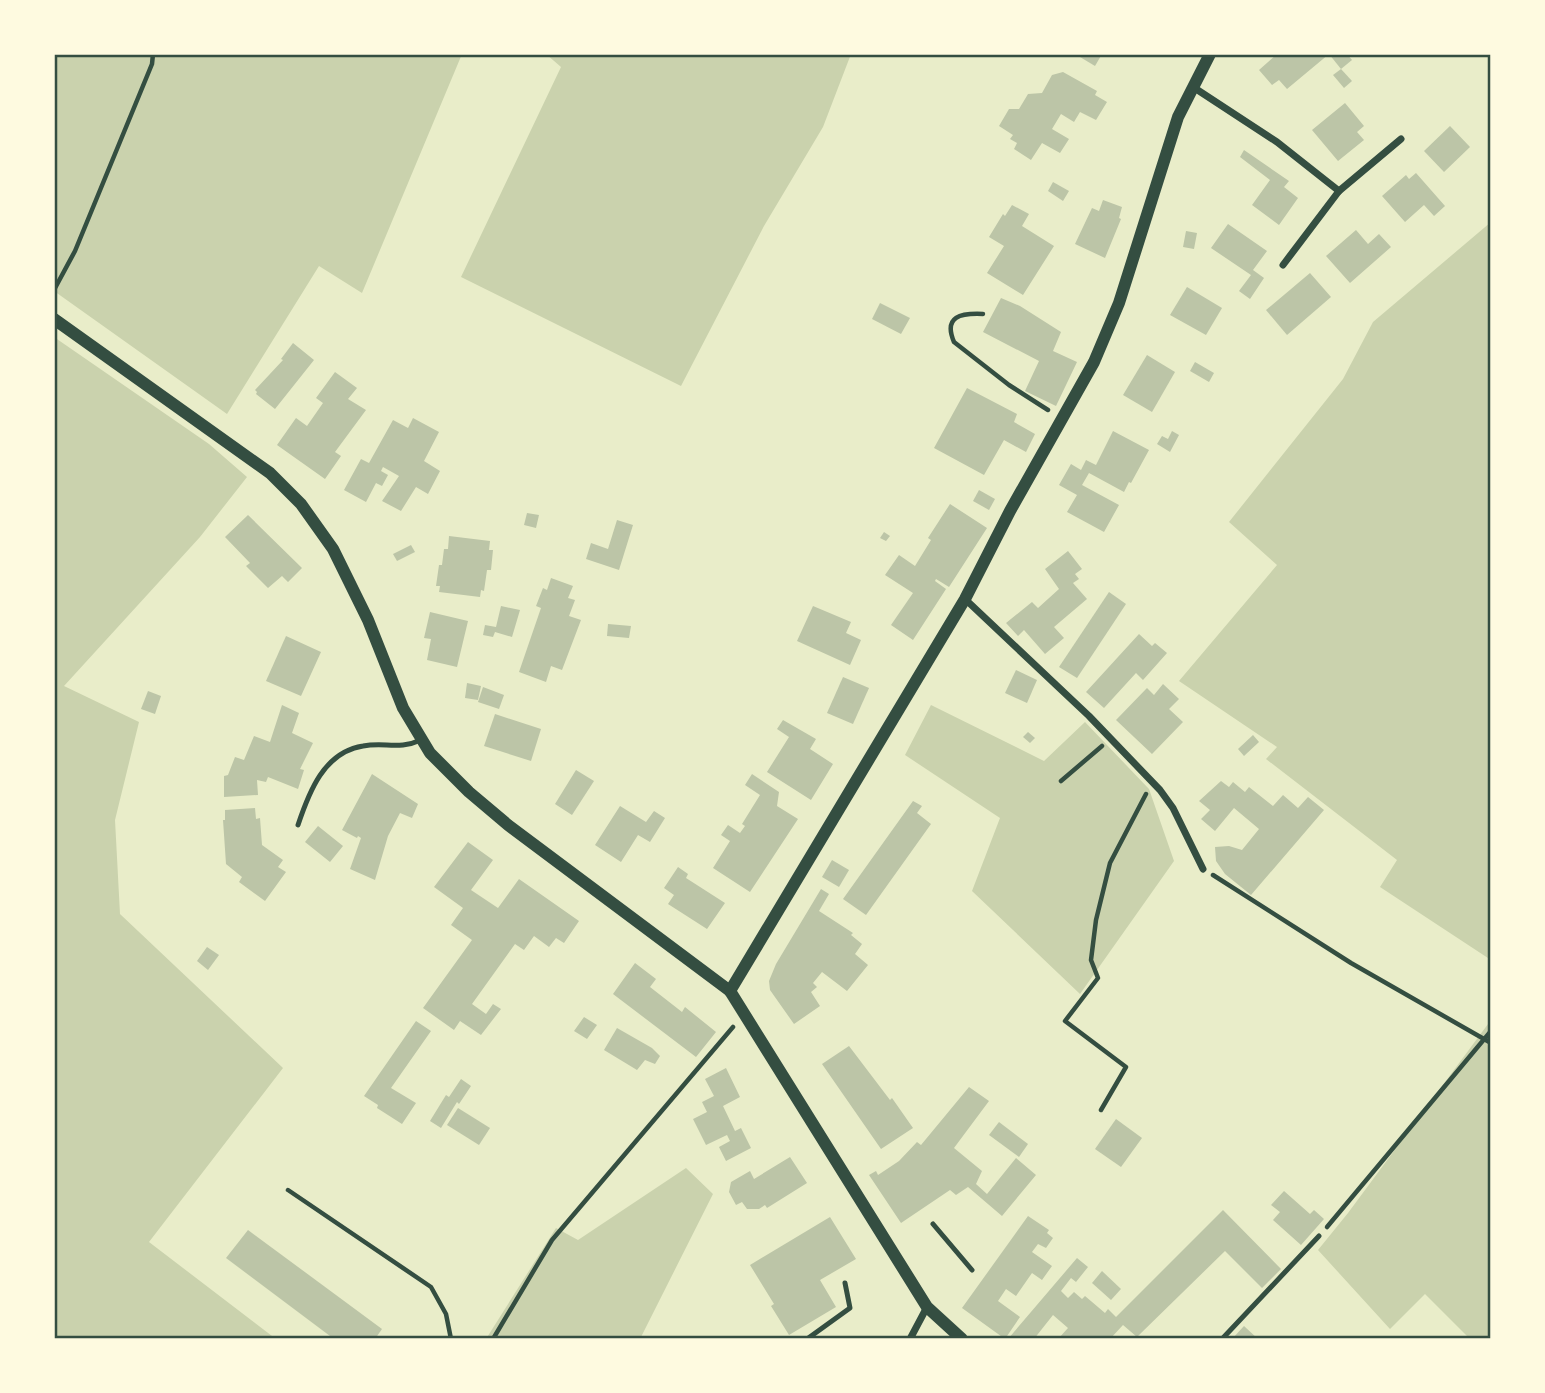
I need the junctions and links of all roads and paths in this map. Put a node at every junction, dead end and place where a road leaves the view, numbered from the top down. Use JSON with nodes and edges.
{"nodes":[{"id":1,"x":153,"y":54,"type":"edge"},
{"id":2,"x":1210,"y":54,"type":"edge"},
{"id":3,"x":1192,"y":86,"type":"junction"},
{"id":4,"x":1401,"y":139,"type":"dead end"},
{"id":5,"x":1339,"y":191,"type":"junction"},
{"id":6,"x":1283,"y":265,"type":"dead end"},
{"id":7,"x":54,"y":290,"type":"edge"},
{"id":8,"x":983,"y":314,"type":"dead end"},
{"id":9,"x":54,"y":319,"type":"edge"},
{"id":10,"x":1062,"y":418,"type":"junction"},
{"id":11,"x":965,"y":599,"type":"junction"},
{"id":12,"x":421,"y":740,"type":"junction"},
{"id":13,"x":1105,"y":744,"type":"dead end"},
{"id":14,"x":1061,"y":781,"type":"dead end"},
{"id":15,"x":1149,"y":789,"type":"dead end"},
{"id":16,"x":298,"y":825,"type":"dead end"},
{"id":17,"x":1203,"y":869,"type":"joint"},
{"id":18,"x":730,"y":991,"type":"junction"},
{"id":19,"x":745,"y":1014,"type":"junction"},
{"id":20,"x":1491,"y":1031,"type":"edge"},
{"id":21,"x":1484,"y":1040,"type":"junction"},
{"id":22,"x":1491,"y":1043,"type":"edge"},
{"id":23,"x":1101,"y":1110,"type":"dead end"},
{"id":24,"x":288,"y":1190,"type":"dead end"},
{"id":25,"x":933,"y":1224,"type":"dead end"},
{"id":26,"x":1320,"y":1236,"type":"joint"},
{"id":27,"x":972,"y":1270,"type":"dead end"},
{"id":28,"x":845,"y":1283,"type":"dead end"},
{"id":29,"x":926,"y":1307,"type":"junction"},
{"id":30,"x":451,"y":1339,"type":"edge"},
{"id":31,"x":493,"y":1339,"type":"edge"},
{"id":32,"x":807,"y":1339,"type":"edge"},
{"id":33,"x":910,"y":1339,"type":"edge"},
{"id":34,"x":962,"y":1339,"type":"edge"},
{"id":35,"x":1222,"y":1339,"type":"edge"}],
"edges":[{"from":1,"to":7,"type":"path"},
{"from":2,"to":3,"type":"street"},
{"from":3,"to":5,"type":"street"},
{"from":3,"to":10,"type":"street"},
{"from":4,"to":5,"type":"street"},
{"from":5,"to":6,"type":"street"},
{"from":8,"to":10,"type":"path"},
{"from":9,"to":12,"type":"street"},
{"from":10,"to":11,"type":"street"},
{"from":11,"to":17,"type":"street"},
{"from":11,"to":18,"type":"street"},
{"from":12,"to":16,"type":"lane"},
{"from":12,"to":18,"type":"street"},
{"from":13,"to":14,"type":"path"},
{"from":15,"to":23,"type":"path"},
{"from":17,"to":21,"type":"path"},
{"from":18,"to":19,"type":"street"},
{"from":19,"to":29,"type":"street"},
{"from":19,"to":31,"type":"path"},
{"from":20,"to":21,"type":"path"},
{"from":21,"to":22,"type":"path"},
{"from":21,"to":26,"type":"path"},
{"from":24,"to":30,"type":"path"},
{"from":25,"to":27,"type":"lane"},
{"from":26,"to":35,"type":"lane"},
{"from":28,"to":32,"type":"lane"},
{"from":29,"to":33,"type":"street"},
{"from":29,"to":34,"type":"street"}]}
